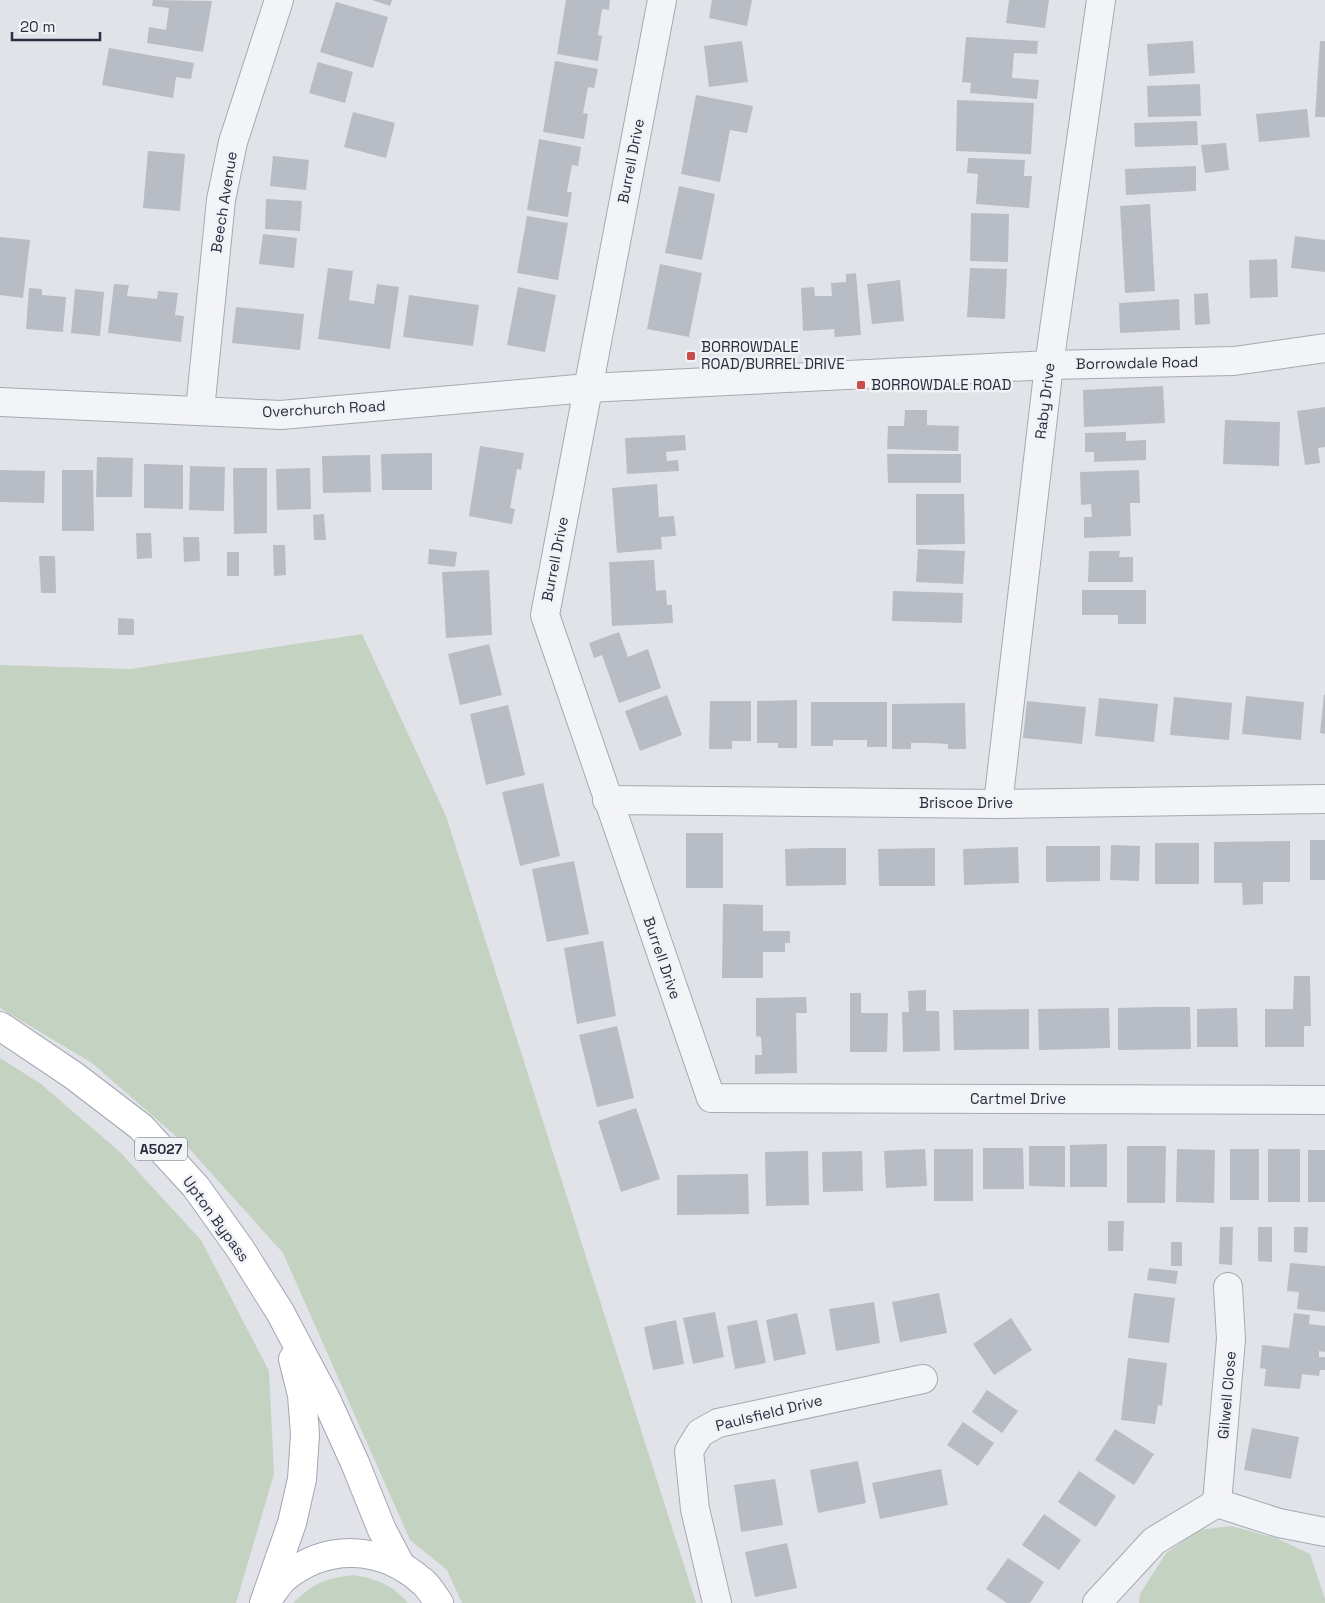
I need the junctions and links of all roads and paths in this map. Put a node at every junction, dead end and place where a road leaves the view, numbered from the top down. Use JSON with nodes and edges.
{"nodes":[{"id":1,"x":279,"y":0,"type":"edge"},
{"id":2,"x":662,"y":0,"type":"edge"},
{"id":3,"x":1101,"y":0,"type":"edge"},
{"id":4,"x":1325,"y":348,"type":"edge"},
{"id":5,"x":1049,"y":365,"type":"junction"},
{"id":6,"x":588,"y":388,"type":"junction"},
{"id":7,"x":0,"y":402,"type":"edge"},
{"id":8,"x":200,"y":410,"type":"junction"},
{"id":9,"x":1325,"y":799,"type":"edge"},
{"id":10,"x":607,"y":800,"type":"junction"},
{"id":11,"x":998,"y":804,"type":"junction"},
{"id":12,"x":0,"y":1026,"type":"edge"},
{"id":13,"x":711,"y":1098,"type":"joint"},
{"id":14,"x":1325,"y":1100,"type":"edge"},
{"id":15,"x":1228,"y":1287,"type":"dead end"},
{"id":16,"x":280,"y":1312,"type":"junction"},
{"id":17,"x":924,"y":1379,"type":"dead end"},
{"id":18,"x":1217,"y":1503,"type":"junction"},
{"id":19,"x":1325,"y":1532,"type":"edge"},
{"id":20,"x":400,"y":1564,"type":"junction"},
{"id":21,"x":264,"y":1603,"type":"edge"},
{"id":22,"x":439,"y":1603,"type":"edge"},
{"id":23,"x":717,"y":1603,"type":"edge"},
{"id":24,"x":1097,"y":1603,"type":"edge"}],
"edges":[{"from":1,"to":8,"type":"street","name":"Beech Avenue"},
{"from":2,"to":6,"type":"street","name":"Burrell Drive"},
{"from":3,"to":5,"type":"street","name":"Raby Drive"},
{"from":4,"to":5,"type":"street","name":"Borrowdale Road"},
{"from":5,"to":6,"type":"street","name":"Borrowdale Road"},
{"from":5,"to":11,"type":"street","name":"Raby Drive"},
{"from":6,"to":8,"type":"street","name":"Overchurch Road"},
{"from":6,"to":10,"type":"street","name":"Burrell Drive"},
{"from":7,"to":8,"type":"street","name":"Overchurch Road"},
{"from":9,"to":11,"type":"street","name":"Briscoe Drive"},
{"from":10,"to":11,"type":"street","name":"Briscoe Drive"},
{"from":10,"to":13,"type":"street","name":"Burrell Drive"},
{"from":12,"to":16,"type":"main road","name":"Upton Bypass","number":"A5027"},
{"from":13,"to":14,"type":"street","name":"Cartmel Drive"},
{"from":15,"to":18,"type":"street","name":"Gilwell Close"},
{"from":16,"to":20,"type":"main road","name":"Upton Bypass","number":"A5027"},
{"from":16,"to":21,"type":"main road","name":"Upton Bypass","number":"A5027"},
{"from":17,"to":23,"type":"street","name":"Paulsfield Drive"},
{"from":18,"to":19,"type":"street"},
{"from":18,"to":24,"type":"street"},
{"from":20,"to":21,"type":"main road"},
{"from":20,"to":22,"type":"main road"}]}
